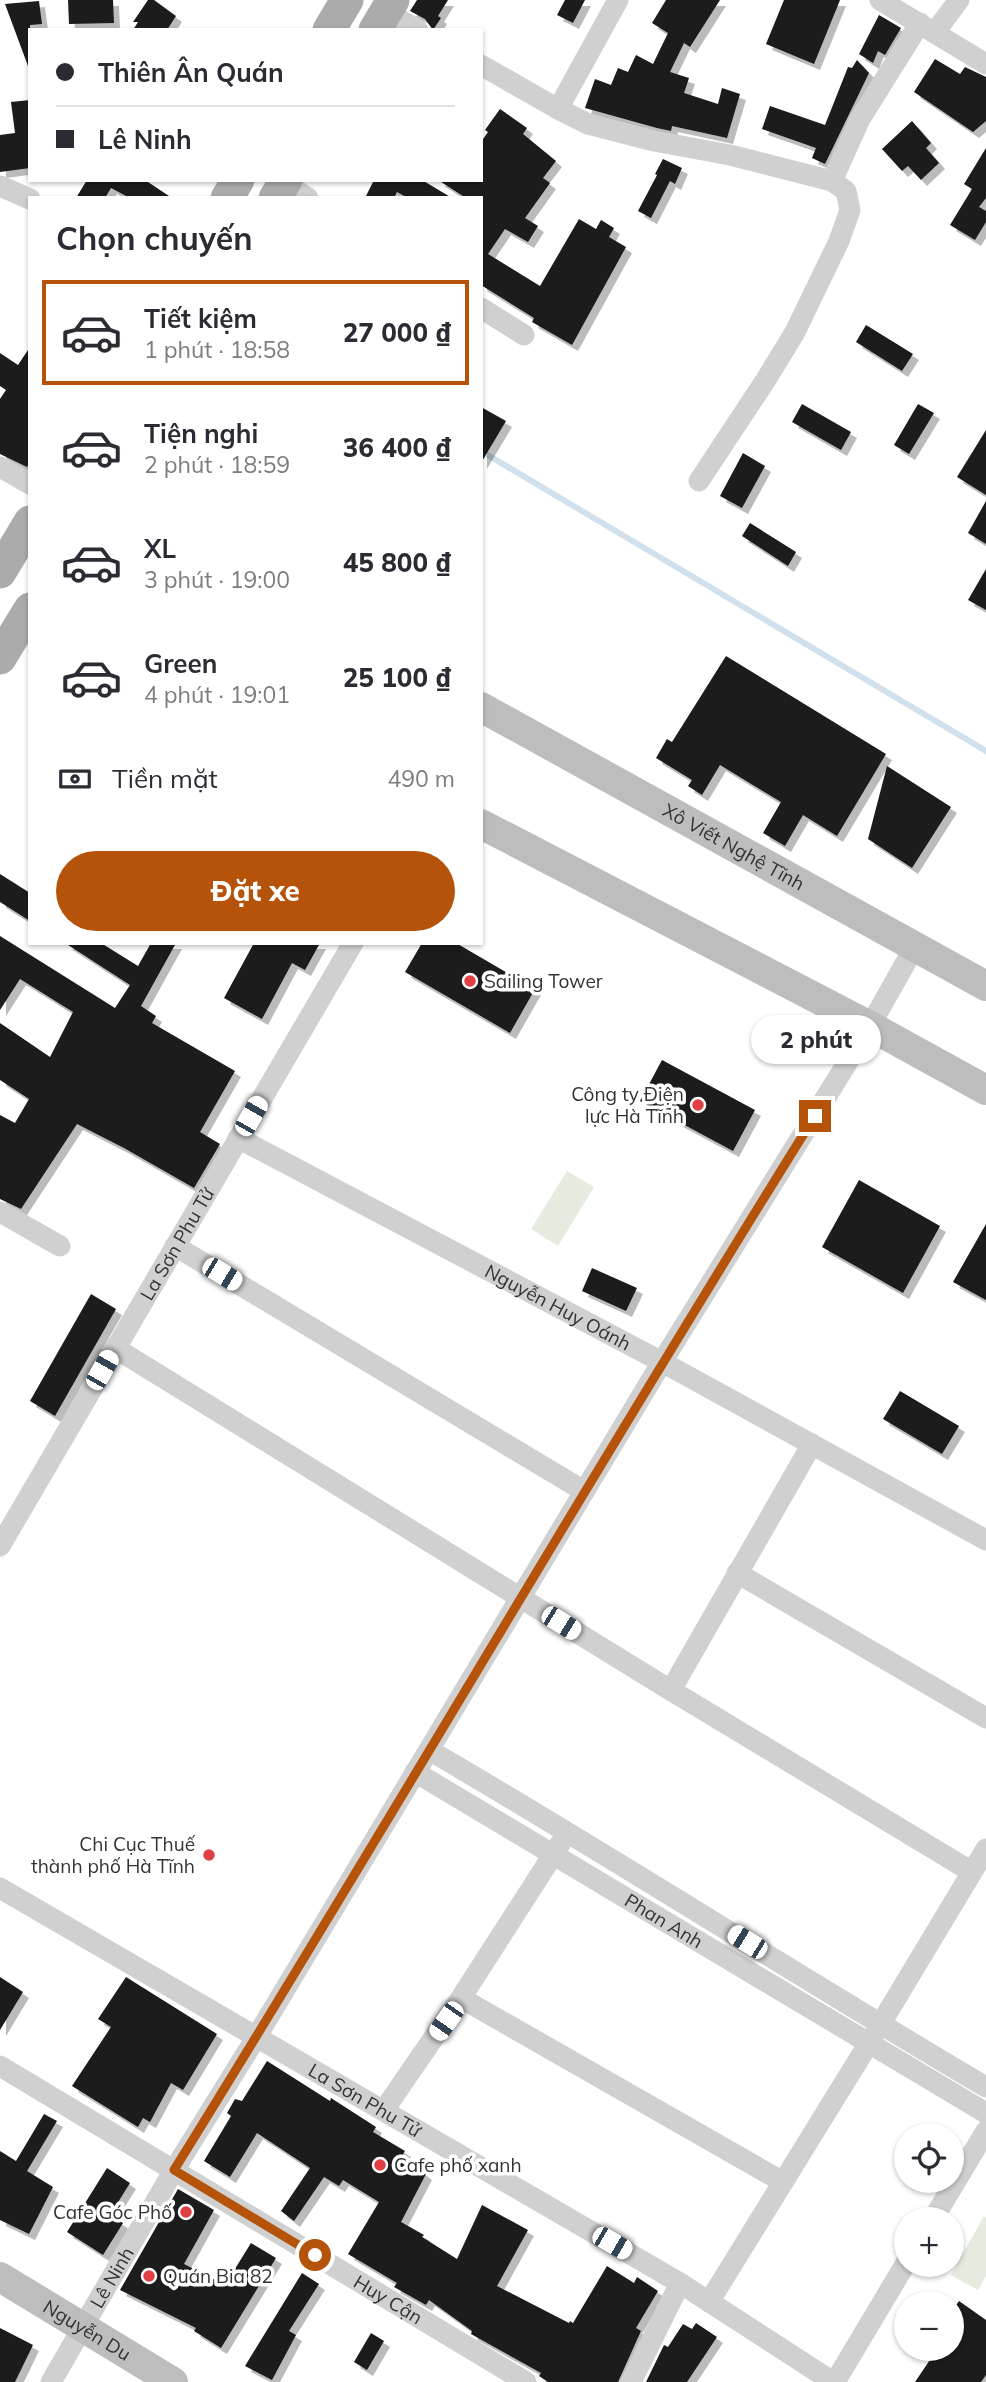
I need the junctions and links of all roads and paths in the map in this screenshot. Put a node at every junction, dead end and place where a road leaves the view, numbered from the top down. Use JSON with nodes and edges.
{"nodes":[{"id":1,"x":348,"y":0,"type":"edge"},
{"id":2,"x":618,"y":0,"type":"edge"},
{"id":3,"x":880,"y":0,"type":"edge"},
{"id":4,"x":959,"y":0,"type":"edge"},
{"id":5,"x":384,"y":14,"type":"edge"},
{"id":6,"x":928,"y":27,"type":"junction"},
{"id":7,"x":330,"y":28,"type":"edge"},
{"id":8,"x":414,"y":28,"type":"edge"},
{"id":9,"x":986,"y":64,"type":"edge"},
{"id":10,"x":483,"y":66,"type":"edge"},
{"id":11,"x":558,"y":108,"type":"junction"},
{"id":12,"x":832,"y":181,"type":"junction"},
{"id":13,"x":0,"y":186,"type":"edge"},
{"id":14,"x":28,"y":198,"type":"edge"},
{"id":15,"x":483,"y":309,"type":"edge"},
{"id":16,"x":524,"y":335,"type":"dead end"},
{"id":17,"x":0,"y":467,"type":"edge"},
{"id":18,"x":699,"y":481,"type":"dead end"},
{"id":19,"x":28,"y":483,"type":"edge"},
{"id":20,"x":28,"y":525,"type":"edge"},
{"id":21,"x":0,"y":572,"type":"edge"},
{"id":22,"x":28,"y":612,"type":"edge"},
{"id":23,"x":0,"y":657,"type":"edge"},
{"id":24,"x":483,"y":708,"type":"edge"},
{"id":25,"x":483,"y":825,"type":"edge"},
{"id":26,"x":352,"y":945,"type":"edge"},
{"id":27,"x":915,"y":946,"type":"junction"},
{"id":28,"x":986,"y":986,"type":"edge"},
{"id":29,"x":870,"y":1026,"type":"junction"},
{"id":30,"x":986,"y":1090,"type":"edge"},
{"id":31,"x":238,"y":1138,"type":"junction"},
{"id":32,"x":0,"y":1212,"type":"edge"},
{"id":33,"x":60,"y":1246,"type":"dead end"},
{"id":34,"x":175,"y":1246,"type":"junction"},
{"id":35,"x":115,"y":1348,"type":"junction"},
{"id":36,"x":662,"y":1362,"type":"junction"},
{"id":37,"x":812,"y":1444,"type":"junction"},
{"id":38,"x":584,"y":1491,"type":"junction"},
{"id":39,"x":986,"y":1540,"type":"edge"},
{"id":40,"x":0,"y":1546,"type":"edge"},
{"id":41,"x":737,"y":1573,"type":"junction"},
{"id":42,"x":521,"y":1596,"type":"junction"},
{"id":43,"x":671,"y":1690,"type":"junction"},
{"id":44,"x":986,"y":1718,"type":"edge"},
{"id":45,"x":429,"y":1750,"type":"junction"},
{"id":46,"x":415,"y":1772,"type":"junction"},
{"id":47,"x":568,"y":1831,"type":"junction"},
{"id":48,"x":986,"y":1849,"type":"edge"},
{"id":49,"x":553,"y":1855,"type":"junction"},
{"id":50,"x":972,"y":1872,"type":"junction"},
{"id":51,"x":0,"y":1888,"type":"edge"},
{"id":52,"x":461,"y":1998,"type":"junction"},
{"id":53,"x":880,"y":2025,"type":"junction"},
{"id":54,"x":257,"y":2036,"type":"junction"},
{"id":55,"x":869,"y":2043,"type":"junction"},
{"id":56,"x":0,"y":2066,"type":"edge"},
{"id":57,"x":986,"y":2087,"type":"edge"},
{"id":58,"x":384,"y":2110,"type":"junction"},
{"id":59,"x":986,"y":2113,"type":"edge"},
{"id":60,"x":986,"y":2131,"type":"edge"},
{"id":61,"x":174,"y":2170,"type":"junction"},
{"id":62,"x":783,"y":2182,"type":"junction"},
{"id":63,"x":940,"y":2207,"type":"edge"},
{"id":64,"x":0,"y":2277,"type":"edge"},
{"id":65,"x":898,"y":2277,"type":"edge"},
{"id":66,"x":680,"y":2283,"type":"junction"},
{"id":67,"x":709,"y":2302,"type":"junction"},
{"id":68,"x":82,"y":2326,"type":"junction"},
{"id":69,"x":51,"y":2382,"type":"edge"},
{"id":70,"x":173,"y":2382,"type":"edge"},
{"id":71,"x":526,"y":2382,"type":"edge"},
{"id":72,"x":631,"y":2382,"type":"edge"},
{"id":73,"x":834,"y":2382,"type":"edge"}],
"edges":[{"from":1,"to":7,"type":"main road"},
{"from":2,"to":11,"type":"street"},
{"from":3,"to":6,"type":"street"},
{"from":4,"to":6,"type":"street"},
{"from":5,"to":8,"type":"street"},
{"from":6,"to":9,"type":"street"},
{"from":6,"to":12,"type":"street"},
{"from":10,"to":11,"type":"street"},
{"from":11,"to":12,"type":"street"},
{"from":12,"to":18,"type":"street"},
{"from":13,"to":14,"type":"street"},
{"from":15,"to":16,"type":"street"},
{"from":17,"to":19,"type":"street"},
{"from":20,"to":21,"type":"main road"},
{"from":22,"to":23,"type":"main road"},
{"from":24,"to":27,"type":"street","name":"Xô Viết Nghệ Tĩnh"},
{"from":25,"to":29,"type":"street"},
{"from":26,"to":31,"type":"street","name":"La Sơn Phu Tử"},
{"from":27,"to":28,"type":"street","name":"Xô Viết Nghệ Tĩnh"},
{"from":27,"to":29,"type":"street","name":"Lê Ninh"},
{"from":29,"to":30,"type":"street"},
{"from":29,"to":36,"type":"street","name":"Lê Ninh"},
{"from":31,"to":34,"type":"street","name":"La Sơn Phu Tử"},
{"from":31,"to":36,"type":"street","name":"Nguyễn Huy Oánh"},
{"from":32,"to":33,"type":"street"},
{"from":34,"to":35,"type":"street","name":"La Sơn Phu Tử"},
{"from":34,"to":38,"type":"street"},
{"from":35,"to":40,"type":"street","name":"La Sơn Phu Tử"},
{"from":35,"to":42,"type":"street"},
{"from":36,"to":37,"type":"street","name":"Nguyễn Huy Oánh"},
{"from":36,"to":38,"type":"street","name":"Lê Ninh"},
{"from":37,"to":39,"type":"street","name":"Nguyễn Huy Oánh"},
{"from":37,"to":41,"type":"street"},
{"from":38,"to":42,"type":"street","name":"Lê Ninh"},
{"from":41,"to":43,"type":"street"},
{"from":41,"to":44,"type":"street"},
{"from":42,"to":43,"type":"street"},
{"from":42,"to":45,"type":"street","name":"Lê Ninh"},
{"from":43,"to":50,"type":"street"},
{"from":45,"to":46,"type":"street","name":"Lê Ninh"},
{"from":45,"to":47,"type":"street","name":"Phan Anh"},
{"from":46,"to":49,"type":"street","name":"Phan Anh"},
{"from":46,"to":54,"type":"street","name":"Lê Ninh"},
{"from":47,"to":49,"type":"street"},
{"from":47,"to":53,"type":"street","name":"Phan Anh"},
{"from":48,"to":50,"type":"street"},
{"from":49,"to":52,"type":"street"},
{"from":49,"to":55,"type":"street","name":"Phan Anh"},
{"from":50,"to":53,"type":"street"},
{"from":51,"to":54,"type":"street","name":"La Sơn Phu Tử"},
{"from":52,"to":58,"type":"street"},
{"from":52,"to":62,"type":"street"},
{"from":53,"to":55,"type":"street"},
{"from":53,"to":57,"type":"street","name":"Phan Anh"},
{"from":54,"to":58,"type":"street","name":"La Sơn Phu Tử"},
{"from":54,"to":61,"type":"street","name":"Lê Ninh"},
{"from":55,"to":59,"type":"street","name":"Phan Anh"},
{"from":55,"to":62,"type":"street"},
{"from":56,"to":61,"type":"street","name":"Huy Cận"},
{"from":58,"to":66,"type":"street","name":"La Sơn Phu Tử"},
{"from":60,"to":63,"type":"street"},
{"from":61,"to":68,"type":"street","name":"Lê Ninh"},
{"from":61,"to":71,"type":"street","name":"Huy Cận"},
{"from":62,"to":67,"type":"street"},
{"from":64,"to":68,"type":"street","name":"Nguyễn Du"},
{"from":65,"to":73,"type":"street"},
{"from":66,"to":67,"type":"street","name":"La Sơn Phu Tử"},
{"from":66,"to":72,"type":"street"},
{"from":67,"to":73,"type":"street","name":"La Sơn Phu Tử"},
{"from":68,"to":69,"type":"street","name":"Lê Ninh"},
{"from":68,"to":70,"type":"street","name":"Nguyễn Du"}]}
